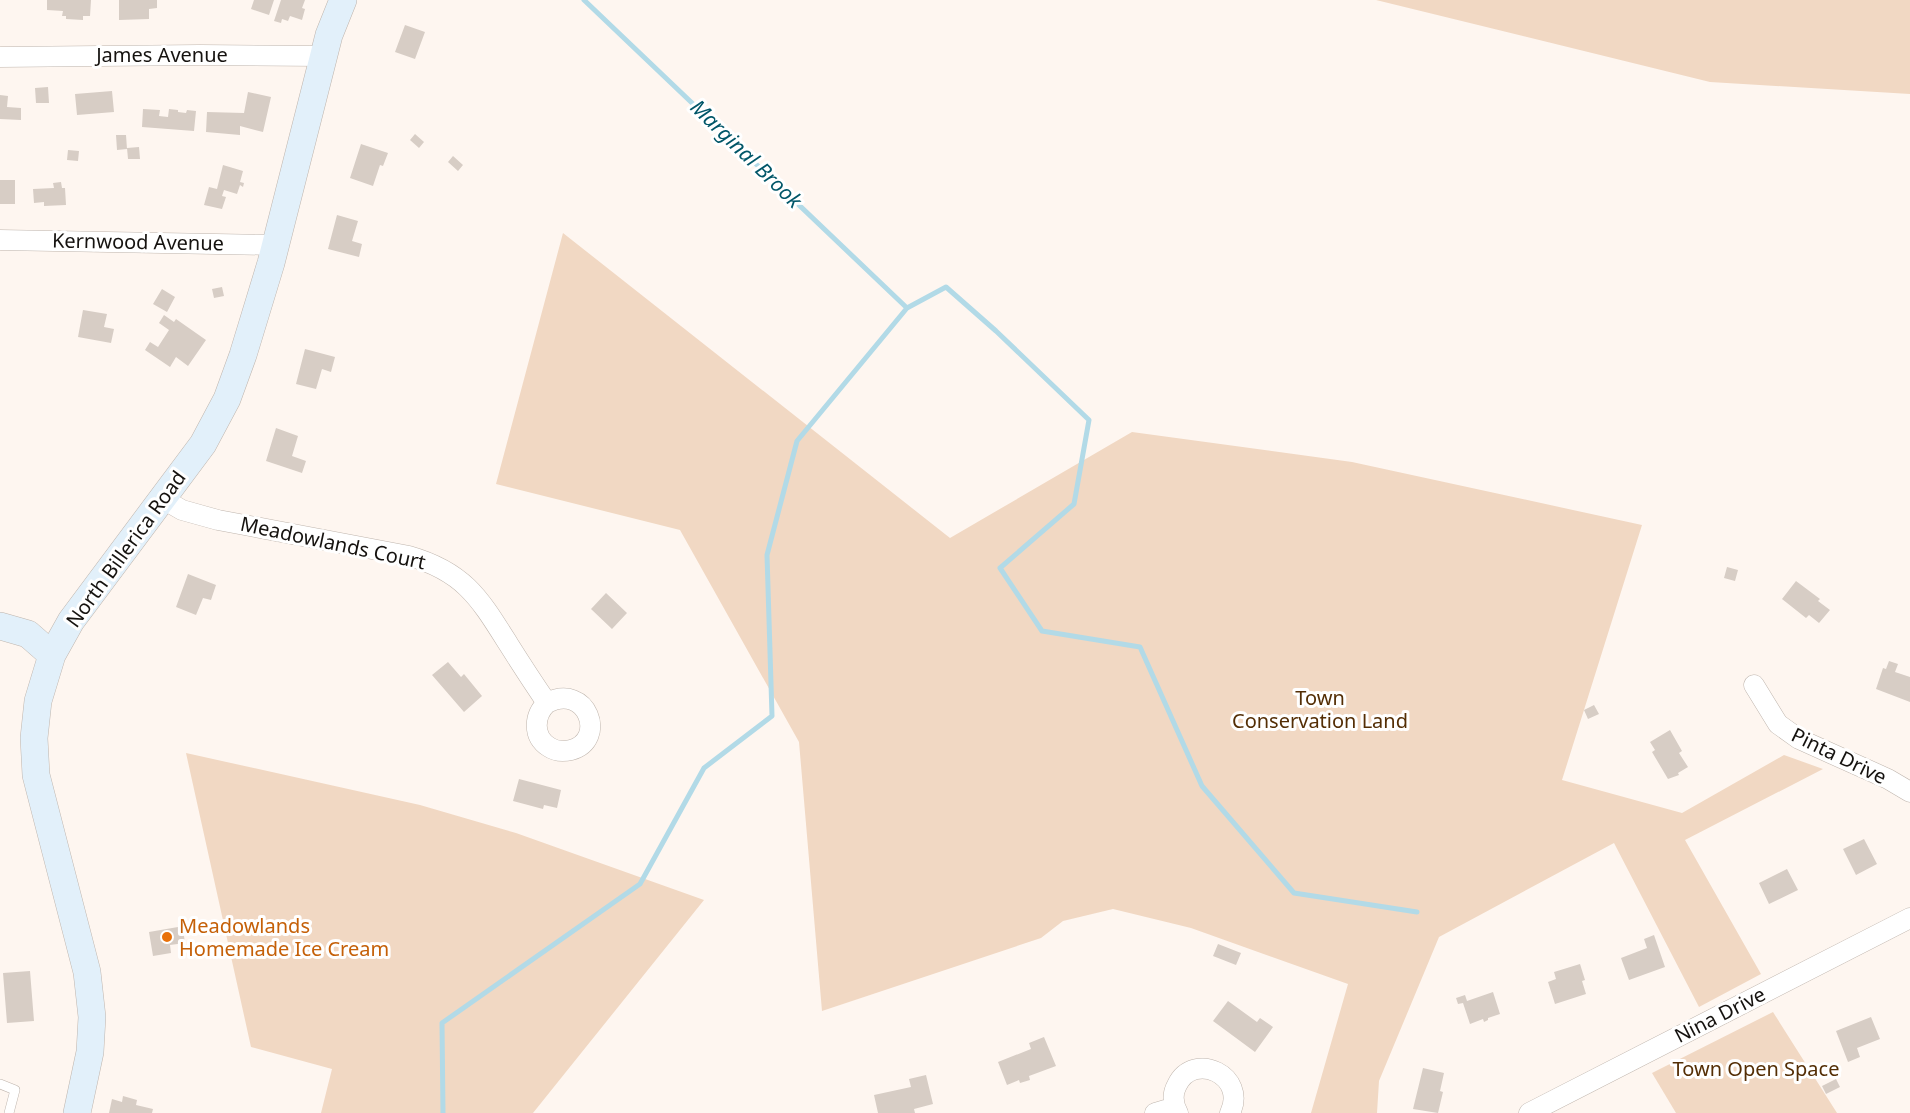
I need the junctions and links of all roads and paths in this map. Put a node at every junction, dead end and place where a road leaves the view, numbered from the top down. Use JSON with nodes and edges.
{"nodes":[{"id":1,"x":343,"y":0,"type":"edge"},
{"id":2,"x":324,"y":56,"type":"junction"},
{"id":3,"x":0,"y":57,"type":"edge"},
{"id":4,"x":0,"y":240,"type":"edge"},
{"id":5,"x":275,"y":245,"type":"junction"},
{"id":6,"x":163,"y":499,"type":"junction"},
{"id":7,"x":0,"y":626,"type":"edge"},
{"id":8,"x":52,"y":655,"type":"junction"},
{"id":9,"x":1754,"y":685,"type":"dead end"},
{"id":10,"x":547,"y":703,"type":"dead end"},
{"id":11,"x":1910,"y":792,"type":"edge"},
{"id":12,"x":1910,"y":918,"type":"edge"},
{"id":13,"x":0,"y":1084,"type":"edge"},
{"id":14,"x":1176,"y":1110,"type":"edge"},
{"id":15,"x":9,"y":1113,"type":"edge"},
{"id":16,"x":77,"y":1113,"type":"edge"},
{"id":17,"x":1155,"y":1113,"type":"edge"},
{"id":18,"x":1230,"y":1113,"type":"edge"},
{"id":19,"x":1529,"y":1113,"type":"edge"}],
"edges":[{"from":1,"to":2,"type":"main road","name":"North Billerica Road"},
{"from":2,"to":3,"type":"street","name":"James Avenue"},
{"from":2,"to":5,"type":"main road","name":"North Billerica Road"},
{"from":4,"to":5,"type":"street","name":"Kernwood Avenue"},
{"from":5,"to":6,"type":"main road","name":"North Billerica Road"},
{"from":6,"to":8,"type":"main road","name":"North Billerica Road"},
{"from":6,"to":10,"type":"street","name":"Meadowlands Court"},
{"from":7,"to":8,"type":"main road"},
{"from":8,"to":16,"type":"main road","name":"North Billerica Road"},
{"from":9,"to":11,"type":"street","name":"Pinta Drive"},
{"from":12,"to":19,"type":"street","name":"Nina Drive"},
{"from":13,"to":15,"type":"lane"},
{"from":14,"to":17,"type":"street"},
{"from":14,"to":18,"type":"street"}]}
